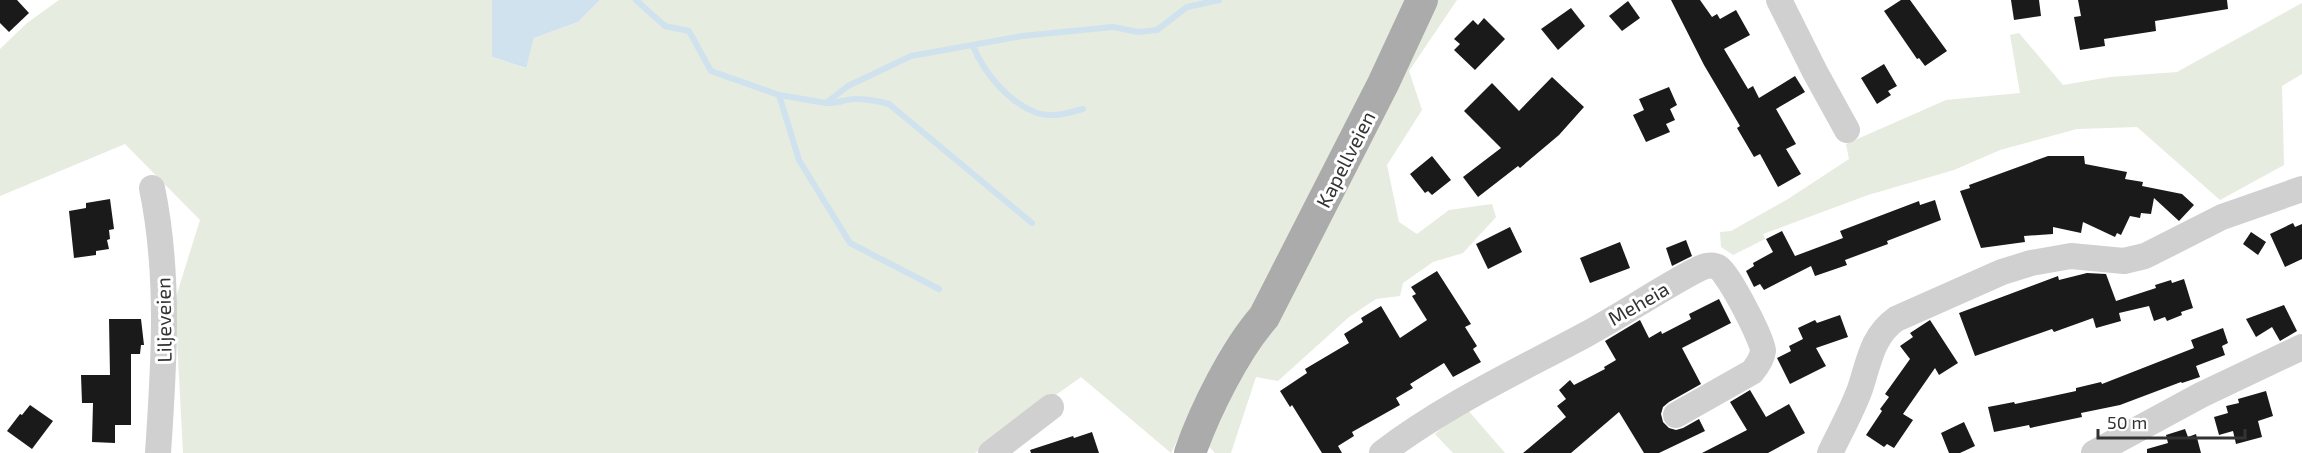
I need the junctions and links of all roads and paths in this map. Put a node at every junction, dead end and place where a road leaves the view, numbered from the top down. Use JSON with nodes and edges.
{"nodes":[{"id":1,"x":1422,"y":0,"type":"edge"},
{"id":2,"x":1779,"y":0,"type":"edge"},
{"id":3,"x":1847,"y":130,"type":"dead end"},
{"id":4,"x":152,"y":188,"type":"dead end"},
{"id":5,"x":2302,"y":189,"type":"edge"},
{"id":6,"x":1264,"y":316,"type":"junction"},
{"id":7,"x":2302,"y":347,"type":"edge"},
{"id":8,"x":1051,"y":407,"type":"dead end"},
{"id":9,"x":1676,"y":415,"type":"dead end"},
{"id":10,"x":158,"y":453,"type":"edge"},
{"id":11,"x":991,"y":453,"type":"edge"},
{"id":12,"x":1190,"y":453,"type":"edge"},
{"id":13,"x":1210,"y":453,"type":"edge"},
{"id":14,"x":1382,"y":453,"type":"edge"},
{"id":15,"x":1830,"y":453,"type":"edge"},
{"id":16,"x":2094,"y":453,"type":"edge"}],
"edges":[{"from":1,"to":6,"type":"main road","name":"Kapellveien"},
{"from":2,"to":3,"type":"street"},
{"from":4,"to":10,"type":"street","name":"Liljeveien"},
{"from":5,"to":15,"type":"street"},
{"from":6,"to":12,"type":"main road","name":"Kapellveien"},
{"from":6,"to":13,"type":"main road","name":"Kapellveien"},
{"from":7,"to":16,"type":"street"},
{"from":8,"to":11,"type":"street"},
{"from":9,"to":14,"type":"street","name":"Meheia"}]}
